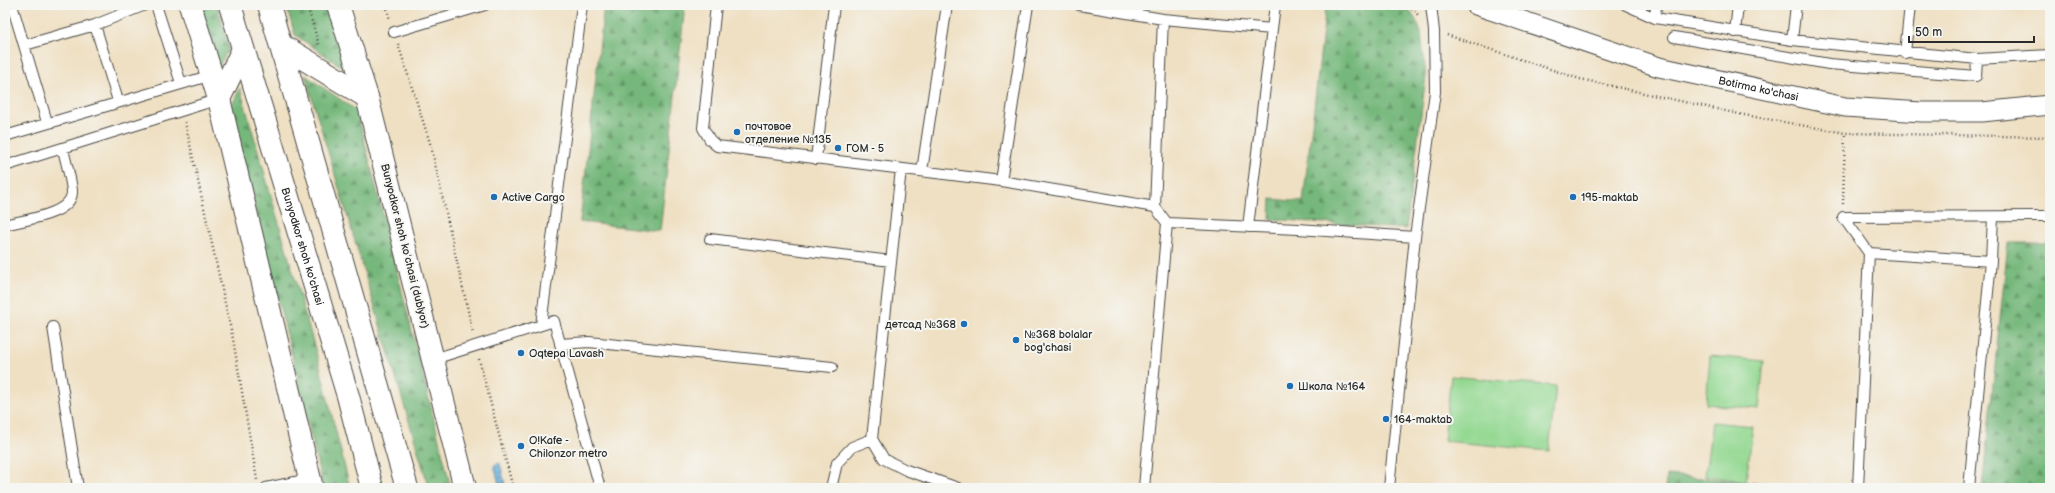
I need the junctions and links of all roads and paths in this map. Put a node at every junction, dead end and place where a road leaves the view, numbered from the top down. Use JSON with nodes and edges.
{"nodes":[{"id":1,"x":12,"y":5,"type":"edge"},
{"id":2,"x":145,"y":5,"type":"edge"},
{"id":3,"x":156,"y":5,"type":"edge"},
{"id":4,"x":190,"y":5,"type":"edge"},
{"id":5,"x":230,"y":5,"type":"edge"},
{"id":6,"x":269,"y":5,"type":"edge"},
{"id":7,"x":307,"y":5,"type":"edge"},
{"id":8,"x":338,"y":5,"type":"edge"},
{"id":9,"x":386,"y":5,"type":"edge"},
{"id":10,"x":485,"y":5,"type":"edge"},
{"id":11,"x":582,"y":5,"type":"edge"},
{"id":12,"x":716,"y":5,"type":"edge"},
{"id":13,"x":834,"y":5,"type":"edge"},
{"id":14,"x":947,"y":5,"type":"edge"},
{"id":15,"x":1028,"y":5,"type":"edge"},
{"id":16,"x":1079,"y":5,"type":"edge"},
{"id":17,"x":1275,"y":5,"type":"edge"},
{"id":18,"x":1431,"y":5,"type":"edge"},
{"id":19,"x":1476,"y":5,"type":"edge"},
{"id":20,"x":1626,"y":5,"type":"edge"},
{"id":21,"x":1656,"y":5,"type":"edge"},
{"id":22,"x":1738,"y":5,"type":"edge"},
{"id":23,"x":1796,"y":5,"type":"edge"},
{"id":24,"x":1910,"y":5,"type":"edge"},
{"id":25,"x":1163,"y":18,"type":"junction"},
{"id":26,"x":1655,"y":18,"type":"junction"},
{"id":27,"x":95,"y":25,"type":"junction"},
{"id":28,"x":1272,"y":29,"type":"junction"},
{"id":29,"x":394,"y":32,"type":"junction"},
{"id":30,"x":1735,"y":32,"type":"junction"},
{"id":31,"x":1674,"y":37,"type":"dead end"},
{"id":32,"x":1792,"y":40,"type":"junction"},
{"id":33,"x":25,"y":45,"type":"junction"},
{"id":34,"x":281,"y":45,"type":"junction"},
{"id":35,"x":319,"y":46,"type":"dead end"},
{"id":36,"x":243,"y":49,"type":"junction"},
{"id":37,"x":1905,"y":53,"type":"junction"},
{"id":38,"x":2050,"y":55,"type":"edge"},
{"id":39,"x":1977,"y":59,"type":"junction"},
{"id":40,"x":212,"y":75,"type":"junction"},
{"id":41,"x":181,"y":83,"type":"junction"},
{"id":42,"x":367,"y":97,"type":"junction"},
{"id":43,"x":219,"y":99,"type":"junction"},
{"id":44,"x":118,"y":101,"type":"junction"},
{"id":45,"x":2050,"y":105,"type":"edge"},
{"id":46,"x":183,"y":112,"type":"junction"},
{"id":47,"x":47,"y":122,"type":"junction"},
{"id":48,"x":1845,"y":133,"type":"dead end"},
{"id":49,"x":5,"y":136,"type":"edge"},
{"id":50,"x":63,"y":149,"type":"junction"},
{"id":51,"x":816,"y":158,"type":"junction"},
{"id":52,"x":5,"y":166,"type":"edge"},
{"id":53,"x":901,"y":169,"type":"junction"},
{"id":54,"x":922,"y":171,"type":"junction"},
{"id":55,"x":1001,"y":181,"type":"junction"},
{"id":56,"x":1155,"y":207,"type":"junction"},
{"id":57,"x":1843,"y":216,"type":"junction"},
{"id":58,"x":2050,"y":216,"type":"edge"},
{"id":59,"x":1993,"y":217,"type":"junction"},
{"id":60,"x":1167,"y":223,"type":"junction"},
{"id":61,"x":5,"y":225,"type":"edge"},
{"id":62,"x":1248,"y":226,"type":"junction"},
{"id":63,"x":1415,"y":237,"type":"junction"},
{"id":64,"x":710,"y":239,"type":"dead end"},
{"id":65,"x":1869,"y":253,"type":"junction"},
{"id":66,"x":891,"y":261,"type":"junction"},
{"id":67,"x":1991,"y":261,"type":"junction"},
{"id":68,"x":540,"y":325,"type":"junction"},
{"id":69,"x":53,"y":327,"type":"dead end"},
{"id":70,"x":560,"y":344,"type":"junction"},
{"id":71,"x":476,"y":346,"type":"junction"},
{"id":72,"x":434,"y":359,"type":"junction"},
{"id":73,"x":832,"y":367,"type":"dead end"},
{"id":74,"x":872,"y":439,"type":"junction"},
{"id":75,"x":311,"y":483,"type":"edge"},
{"id":76,"x":78,"y":488,"type":"edge"},
{"id":77,"x":258,"y":488,"type":"edge"},
{"id":78,"x":266,"y":488,"type":"edge"},
{"id":79,"x":372,"y":488,"type":"edge"},
{"id":80,"x":407,"y":488,"type":"edge"},
{"id":81,"x":465,"y":488,"type":"edge"},
{"id":82,"x":513,"y":488,"type":"edge"},
{"id":83,"x":600,"y":488,"type":"edge"},
{"id":84,"x":831,"y":488,"type":"edge"},
{"id":85,"x":958,"y":488,"type":"edge"},
{"id":86,"x":1144,"y":488,"type":"edge"},
{"id":87,"x":1389,"y":488,"type":"edge"},
{"id":88,"x":1858,"y":488,"type":"edge"},
{"id":89,"x":1969,"y":488,"type":"edge"}],
"edges":[{"from":1,"to":33,"type":"lane"},
{"from":2,"to":27,"type":"lane"},
{"from":3,"to":41,"type":"lane"},
{"from":4,"to":40,"type":"main road"},
{"from":5,"to":36,"type":"main road","name":"Bunyodkor shoh ko'chasi"},
{"from":6,"to":34,"type":"main road"},
{"from":7,"to":35,"type":"path"},
{"from":8,"to":42,"type":"main road","name":"Bunyodkor shoh koʻchasi (dublyor)"},
{"from":9,"to":29,"type":"path"},
{"from":10,"to":29,"type":"lane"},
{"from":11,"to":68,"type":"lane"},
{"from":12,"to":51,"type":"lane"},
{"from":13,"to":51,"type":"lane"},
{"from":14,"to":54,"type":"lane"},
{"from":15,"to":55,"type":"lane"},
{"from":16,"to":25,"type":"lane"},
{"from":17,"to":28,"type":"lane"},
{"from":18,"to":63,"type":"lane"},
{"from":19,"to":45,"type":"street","name":"Botirma ko'chasi"},
{"from":20,"to":26,"type":"lane"},
{"from":21,"to":26,"type":"lane"},
{"from":22,"to":30,"type":"lane"},
{"from":23,"to":32,"type":"lane"},
{"from":24,"to":37,"type":"lane"},
{"from":25,"to":28,"type":"lane"},
{"from":25,"to":56,"type":"lane"},
{"from":26,"to":30,"type":"lane"},
{"from":27,"to":33,"type":"lane"},
{"from":27,"to":44,"type":"lane"},
{"from":28,"to":62,"type":"lane"},
{"from":29,"to":71,"type":"path"},
{"from":30,"to":32,"type":"lane"},
{"from":31,"to":39,"type":"lane"},
{"from":32,"to":37,"type":"lane"},
{"from":33,"to":47,"type":"lane"},
{"from":34,"to":42,"type":"main road"},
{"from":34,"to":80,"type":"main road"},
{"from":36,"to":43,"type":"main road"},
{"from":36,"to":79,"type":"main road","name":"Bunyodkor shoh ko'chasi"},
{"from":37,"to":39,"type":"lane"},
{"from":38,"to":39,"type":"lane"},
{"from":40,"to":41,"type":"lane"},
{"from":40,"to":43,"type":"main road"},
{"from":41,"to":44,"type":"lane"},
{"from":42,"to":72,"type":"main road","name":"Bunyodkor shoh koʻchasi (dublyor)"},
{"from":43,"to":46,"type":"lane"},
{"from":43,"to":75,"type":"main road"},
{"from":44,"to":47,"type":"lane"},
{"from":46,"to":50,"type":"lane"},
{"from":46,"to":77,"type":"path"},
{"from":47,"to":49,"type":"lane"},
{"from":48,"to":57,"type":"path"},
{"from":50,"to":52,"type":"lane"},
{"from":50,"to":61,"type":"lane"},
{"from":51,"to":53,"type":"lane"},
{"from":53,"to":54,"type":"lane"},
{"from":53,"to":66,"type":"lane"},
{"from":54,"to":55,"type":"lane"},
{"from":55,"to":56,"type":"lane"},
{"from":56,"to":60,"type":"lane"},
{"from":57,"to":59,"type":"lane"},
{"from":57,"to":65,"type":"lane"},
{"from":58,"to":59,"type":"lane"},
{"from":59,"to":67,"type":"lane"},
{"from":60,"to":62,"type":"lane"},
{"from":60,"to":86,"type":"lane"},
{"from":62,"to":63,"type":"lane"},
{"from":63,"to":87,"type":"lane"},
{"from":64,"to":66,"type":"lane"},
{"from":65,"to":67,"type":"lane"},
{"from":65,"to":88,"type":"lane"},
{"from":66,"to":74,"type":"lane"},
{"from":67,"to":89,"type":"lane"},
{"from":68,"to":70,"type":"lane"},
{"from":68,"to":71,"type":"lane"},
{"from":69,"to":76,"type":"lane"},
{"from":70,"to":73,"type":"lane"},
{"from":70,"to":83,"type":"lane"},
{"from":71,"to":72,"type":"lane"},
{"from":71,"to":82,"type":"path"},
{"from":72,"to":81,"type":"main road","name":"Bunyodkor shoh koʻchasi (dublyor)"},
{"from":74,"to":84,"type":"lane"},
{"from":74,"to":85,"type":"lane"},
{"from":75,"to":78,"type":"lane"}]}
